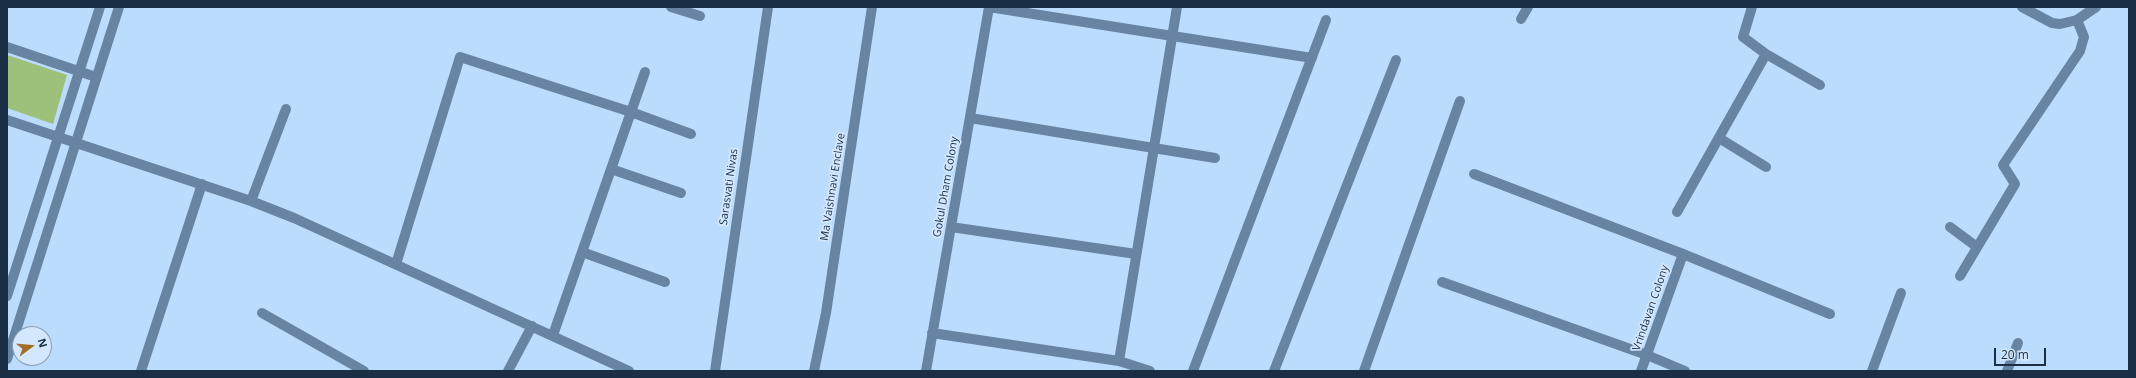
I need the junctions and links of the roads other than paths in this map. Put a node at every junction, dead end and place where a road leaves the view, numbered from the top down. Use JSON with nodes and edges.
{"nodes":[{"id":1,"x":100,"y":7,"type":"edge"},
{"id":2,"x":119,"y":7,"type":"edge"},
{"id":3,"x":671,"y":7,"type":"edge"},
{"id":4,"x":768,"y":7,"type":"edge"},
{"id":5,"x":872,"y":7,"type":"edge"},
{"id":6,"x":989,"y":7,"type":"edge"},
{"id":7,"x":1177,"y":7,"type":"edge"},
{"id":8,"x":1528,"y":7,"type":"edge"},
{"id":9,"x":1752,"y":7,"type":"edge"},
{"id":10,"x":2022,"y":7,"type":"edge"},
{"id":11,"x":2096,"y":7,"type":"edge"},
{"id":12,"x":700,"y":16,"type":"dead end"},
{"id":13,"x":1326,"y":20,"type":"dead end"},
{"id":14,"x":1521,"y":20,"type":"dead end"},
{"id":15,"x":2077,"y":20,"type":"junction"},
{"id":16,"x":1172,"y":37,"type":"junction"},
{"id":17,"x":7,"y":47,"type":"edge"},
{"id":18,"x":1766,"y":54,"type":"junction"},
{"id":19,"x":1312,"y":58,"type":"junction"},
{"id":20,"x":1396,"y":60,"type":"dead end"},
{"id":21,"x":79,"y":71,"type":"junction"},
{"id":22,"x":645,"y":72,"type":"dead end"},
{"id":23,"x":96,"y":77,"type":"junction"},
{"id":24,"x":1820,"y":85,"type":"dead end"},
{"id":25,"x":1460,"y":101,"type":"dead end"},
{"id":26,"x":286,"y":109,"type":"dead end"},
{"id":27,"x":631,"y":112,"type":"junction"},
{"id":28,"x":970,"y":118,"type":"junction"},
{"id":29,"x":7,"y":120,"type":"edge"},
{"id":30,"x":691,"y":134,"type":"dead end"},
{"id":31,"x":58,"y":136,"type":"junction"},
{"id":32,"x":1719,"y":138,"type":"junction"},
{"id":33,"x":76,"y":143,"type":"junction"},
{"id":34,"x":1154,"y":148,"type":"junction"},
{"id":35,"x":1215,"y":158,"type":"dead end"},
{"id":36,"x":1766,"y":167,"type":"dead end"},
{"id":37,"x":611,"y":169,"type":"junction"},
{"id":38,"x":1474,"y":174,"type":"dead end"},
{"id":39,"x":202,"y":184,"type":"junction"},
{"id":40,"x":681,"y":194,"type":"dead end"},
{"id":41,"x":251,"y":201,"type":"junction"},
{"id":42,"x":1676,"y":212,"type":"dead end"},
{"id":43,"x":951,"y":227,"type":"junction"},
{"id":44,"x":1950,"y":227,"type":"dead end"},
{"id":45,"x":1977,"y":247,"type":"junction"},
{"id":46,"x":582,"y":252,"type":"junction"},
{"id":47,"x":1136,"y":254,"type":"junction"},
{"id":48,"x":1683,"y":254,"type":"junction"},
{"id":49,"x":396,"y":264,"type":"junction"},
{"id":50,"x":1960,"y":276,"type":"dead end"},
{"id":51,"x":665,"y":282,"type":"dead end"},
{"id":52,"x":1442,"y":282,"type":"dead end"},
{"id":53,"x":1901,"y":293,"type":"dead end"},
{"id":54,"x":7,"y":296,"type":"edge"},
{"id":55,"x":262,"y":313,"type":"dead end"},
{"id":56,"x":1830,"y":314,"type":"dead end"},
{"id":57,"x":532,"y":326,"type":"junction"},
{"id":58,"x":932,"y":333,"type":"junction"},
{"id":59,"x":553,"y":335,"type":"junction"},
{"id":60,"x":2018,"y":344,"type":"dead end"},
{"id":61,"x":1647,"y":355,"type":"junction"},
{"id":62,"x":7,"y":359,"type":"edge"},
{"id":63,"x":1119,"y":360,"type":"junction"},
{"id":64,"x":141,"y":371,"type":"edge"},
{"id":65,"x":364,"y":371,"type":"edge"},
{"id":66,"x":508,"y":371,"type":"edge"},
{"id":67,"x":629,"y":371,"type":"edge"},
{"id":68,"x":715,"y":371,"type":"edge"},
{"id":69,"x":814,"y":371,"type":"edge"},
{"id":70,"x":926,"y":371,"type":"edge"},
{"id":71,"x":1150,"y":371,"type":"edge"},
{"id":72,"x":1193,"y":371,"type":"edge"},
{"id":73,"x":1274,"y":371,"type":"edge"},
{"id":74,"x":1364,"y":371,"type":"edge"},
{"id":75,"x":1641,"y":371,"type":"edge"},
{"id":76,"x":1685,"y":371,"type":"edge"},
{"id":77,"x":1872,"y":371,"type":"edge"},
{"id":78,"x":2007,"y":371,"type":"edge"}],
"edges":[{"from":1,"to":21,"type":"street"},
{"from":2,"to":23,"type":"street"},
{"from":3,"to":12,"type":"street"},
{"from":4,"to":68,"type":"street","name":"Sarasvati Nivas"},
{"from":5,"to":69,"type":"street","name":"Ma Vaishnavi Enclave"},
{"from":6,"to":16,"type":"street"},
{"from":6,"to":28,"type":"street","name":"Gokul Dham Colony"},
{"from":7,"to":16,"type":"street"},
{"from":8,"to":14,"type":"street"},
{"from":9,"to":18,"type":"street"},
{"from":10,"to":15,"type":"street"},
{"from":11,"to":15,"type":"street"},
{"from":13,"to":19,"type":"street"},
{"from":15,"to":45,"type":"street"},
{"from":16,"to":19,"type":"street"},
{"from":16,"to":34,"type":"street"},
{"from":17,"to":21,"type":"street"},
{"from":18,"to":24,"type":"street"},
{"from":18,"to":32,"type":"street"},
{"from":19,"to":72,"type":"street"},
{"from":20,"to":73,"type":"street"},
{"from":21,"to":23,"type":"street"},
{"from":21,"to":31,"type":"street"},
{"from":22,"to":27,"type":"street"},
{"from":23,"to":33,"type":"street"},
{"from":25,"to":74,"type":"street"},
{"from":26,"to":41,"type":"street"},
{"from":27,"to":30,"type":"street"},
{"from":27,"to":37,"type":"street"},
{"from":27,"to":49,"type":"street"},
{"from":28,"to":34,"type":"street"},
{"from":28,"to":43,"type":"street","name":"Gokul Dham Colony"},
{"from":29,"to":31,"type":"street"},
{"from":31,"to":33,"type":"street"},
{"from":31,"to":54,"type":"street"},
{"from":32,"to":36,"type":"street"},
{"from":32,"to":42,"type":"street"},
{"from":33,"to":39,"type":"street"},
{"from":33,"to":62,"type":"street"},
{"from":34,"to":35,"type":"street"},
{"from":34,"to":47,"type":"street"},
{"from":37,"to":40,"type":"street"},
{"from":37,"to":46,"type":"street"},
{"from":38,"to":48,"type":"street"},
{"from":39,"to":41,"type":"street"},
{"from":39,"to":64,"type":"street"},
{"from":41,"to":49,"type":"street"},
{"from":43,"to":47,"type":"street"},
{"from":43,"to":58,"type":"street","name":"Gokul Dham Colony"},
{"from":44,"to":45,"type":"street"},
{"from":45,"to":50,"type":"street"},
{"from":46,"to":51,"type":"street"},
{"from":46,"to":59,"type":"street"},
{"from":47,"to":63,"type":"street"},
{"from":48,"to":56,"type":"street"},
{"from":48,"to":61,"type":"street","name":"Vrindavan Colony"},
{"from":49,"to":57,"type":"street"},
{"from":52,"to":61,"type":"street"},
{"from":53,"to":77,"type":"street"},
{"from":55,"to":65,"type":"street"},
{"from":57,"to":59,"type":"street"},
{"from":57,"to":66,"type":"street"},
{"from":58,"to":63,"type":"street"},
{"from":58,"to":70,"type":"street","name":"Gokul Dham Colony"},
{"from":59,"to":67,"type":"street"},
{"from":60,"to":78,"type":"street"},
{"from":61,"to":75,"type":"street","name":"Vrindavan Colony"},
{"from":61,"to":76,"type":"street"},
{"from":63,"to":71,"type":"street"}]}
